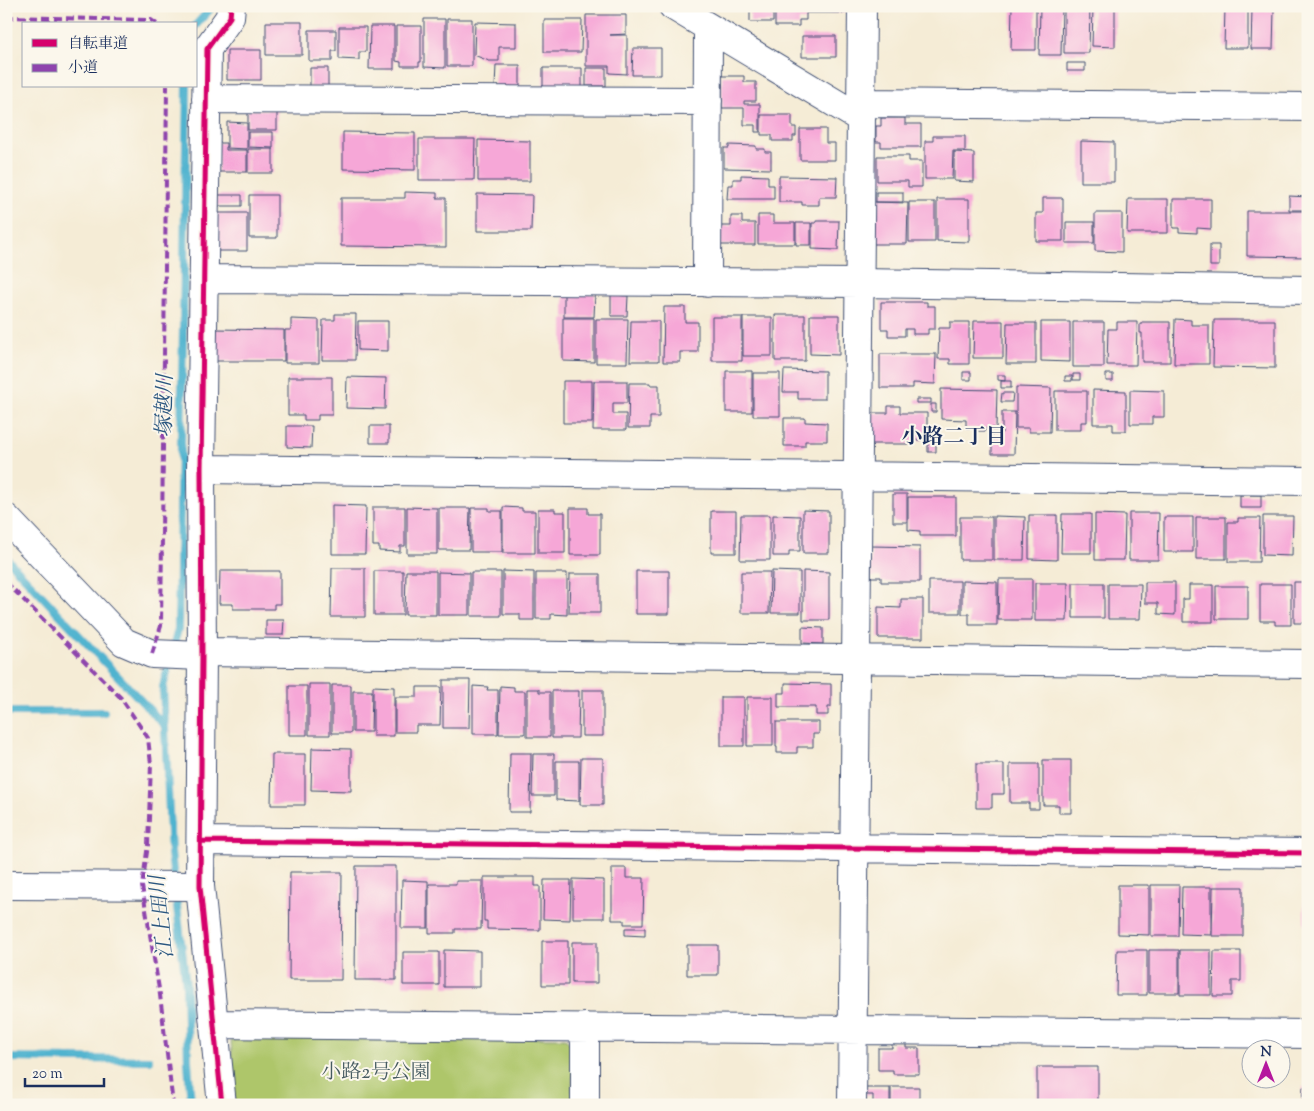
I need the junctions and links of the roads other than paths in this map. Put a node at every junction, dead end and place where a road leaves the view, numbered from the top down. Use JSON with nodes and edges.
{"nodes":[{"id":1,"x":231,"y":6,"type":"edge"},
{"id":2,"x":673,"y":6,"type":"edge"},
{"id":3,"x":862,"y":6,"type":"edge"},
{"id":4,"x":708,"y":28,"type":"junction"},
{"id":5,"x":206,"y":99,"type":"junction"},
{"id":6,"x":708,"y":101,"type":"junction"},
{"id":7,"x":1308,"y":107,"type":"edge"},
{"id":8,"x":861,"y":110,"type":"junction"},
{"id":9,"x":203,"y":279,"type":"junction"},
{"id":10,"x":707,"y":283,"type":"junction"},
{"id":11,"x":859,"y":284,"type":"junction"},
{"id":12,"x":1308,"y":290,"type":"edge"},
{"id":13,"x":201,"y":470,"type":"junction"},
{"id":14,"x":857,"y":476,"type":"junction"},
{"id":15,"x":1308,"y":480,"type":"edge"},
{"id":16,"x":6,"y":518,"type":"edge"},
{"id":17,"x":197,"y":655,"type":"junction"},
{"id":18,"x":855,"y":659,"type":"junction"},
{"id":19,"x":1308,"y":664,"type":"edge"},
{"id":20,"x":200,"y":842,"type":"junction"},
{"id":21,"x":854,"y":848,"type":"junction"},
{"id":22,"x":1308,"y":853,"type":"edge"},
{"id":23,"x":6,"y":886,"type":"edge"},
{"id":24,"x":192,"y":886,"type":"junction"},
{"id":25,"x":214,"y":1024,"type":"junction"},
{"id":26,"x":585,"y":1027,"type":"junction"},
{"id":27,"x":852,"y":1030,"type":"junction"},
{"id":28,"x":1308,"y":1034,"type":"edge"},
{"id":29,"x":222,"y":1105,"type":"edge"},
{"id":30,"x":585,"y":1105,"type":"edge"},
{"id":31,"x":852,"y":1105,"type":"edge"}],
"edges":[{"from":1,"to":5,"type":"street"},
{"from":2,"to":4,"type":"street"},
{"from":3,"to":8,"type":"street"},
{"from":4,"to":6,"type":"street"},
{"from":4,"to":8,"type":"street"},
{"from":5,"to":6,"type":"street"},
{"from":5,"to":9,"type":"street"},
{"from":6,"to":10,"type":"street"},
{"from":7,"to":8,"type":"street"},
{"from":8,"to":11,"type":"street"},
{"from":9,"to":10,"type":"street"},
{"from":9,"to":13,"type":"street"},
{"from":10,"to":11,"type":"street"},
{"from":11,"to":12,"type":"street"},
{"from":11,"to":14,"type":"street"},
{"from":13,"to":14,"type":"street"},
{"from":13,"to":17,"type":"street"},
{"from":14,"to":15,"type":"street"},
{"from":14,"to":18,"type":"street"},
{"from":16,"to":17,"type":"street"},
{"from":17,"to":18,"type":"street"},
{"from":17,"to":20,"type":"street"},
{"from":18,"to":19,"type":"street"},
{"from":18,"to":21,"type":"street"},
{"from":20,"to":21,"type":"street"},
{"from":20,"to":24,"type":"street"},
{"from":21,"to":22,"type":"street"},
{"from":21,"to":27,"type":"street"},
{"from":23,"to":24,"type":"street"},
{"from":24,"to":25,"type":"street"},
{"from":25,"to":26,"type":"street"},
{"from":25,"to":29,"type":"street"},
{"from":26,"to":27,"type":"street"},
{"from":26,"to":30,"type":"street"},
{"from":27,"to":28,"type":"street"},
{"from":27,"to":31,"type":"street"}]}
